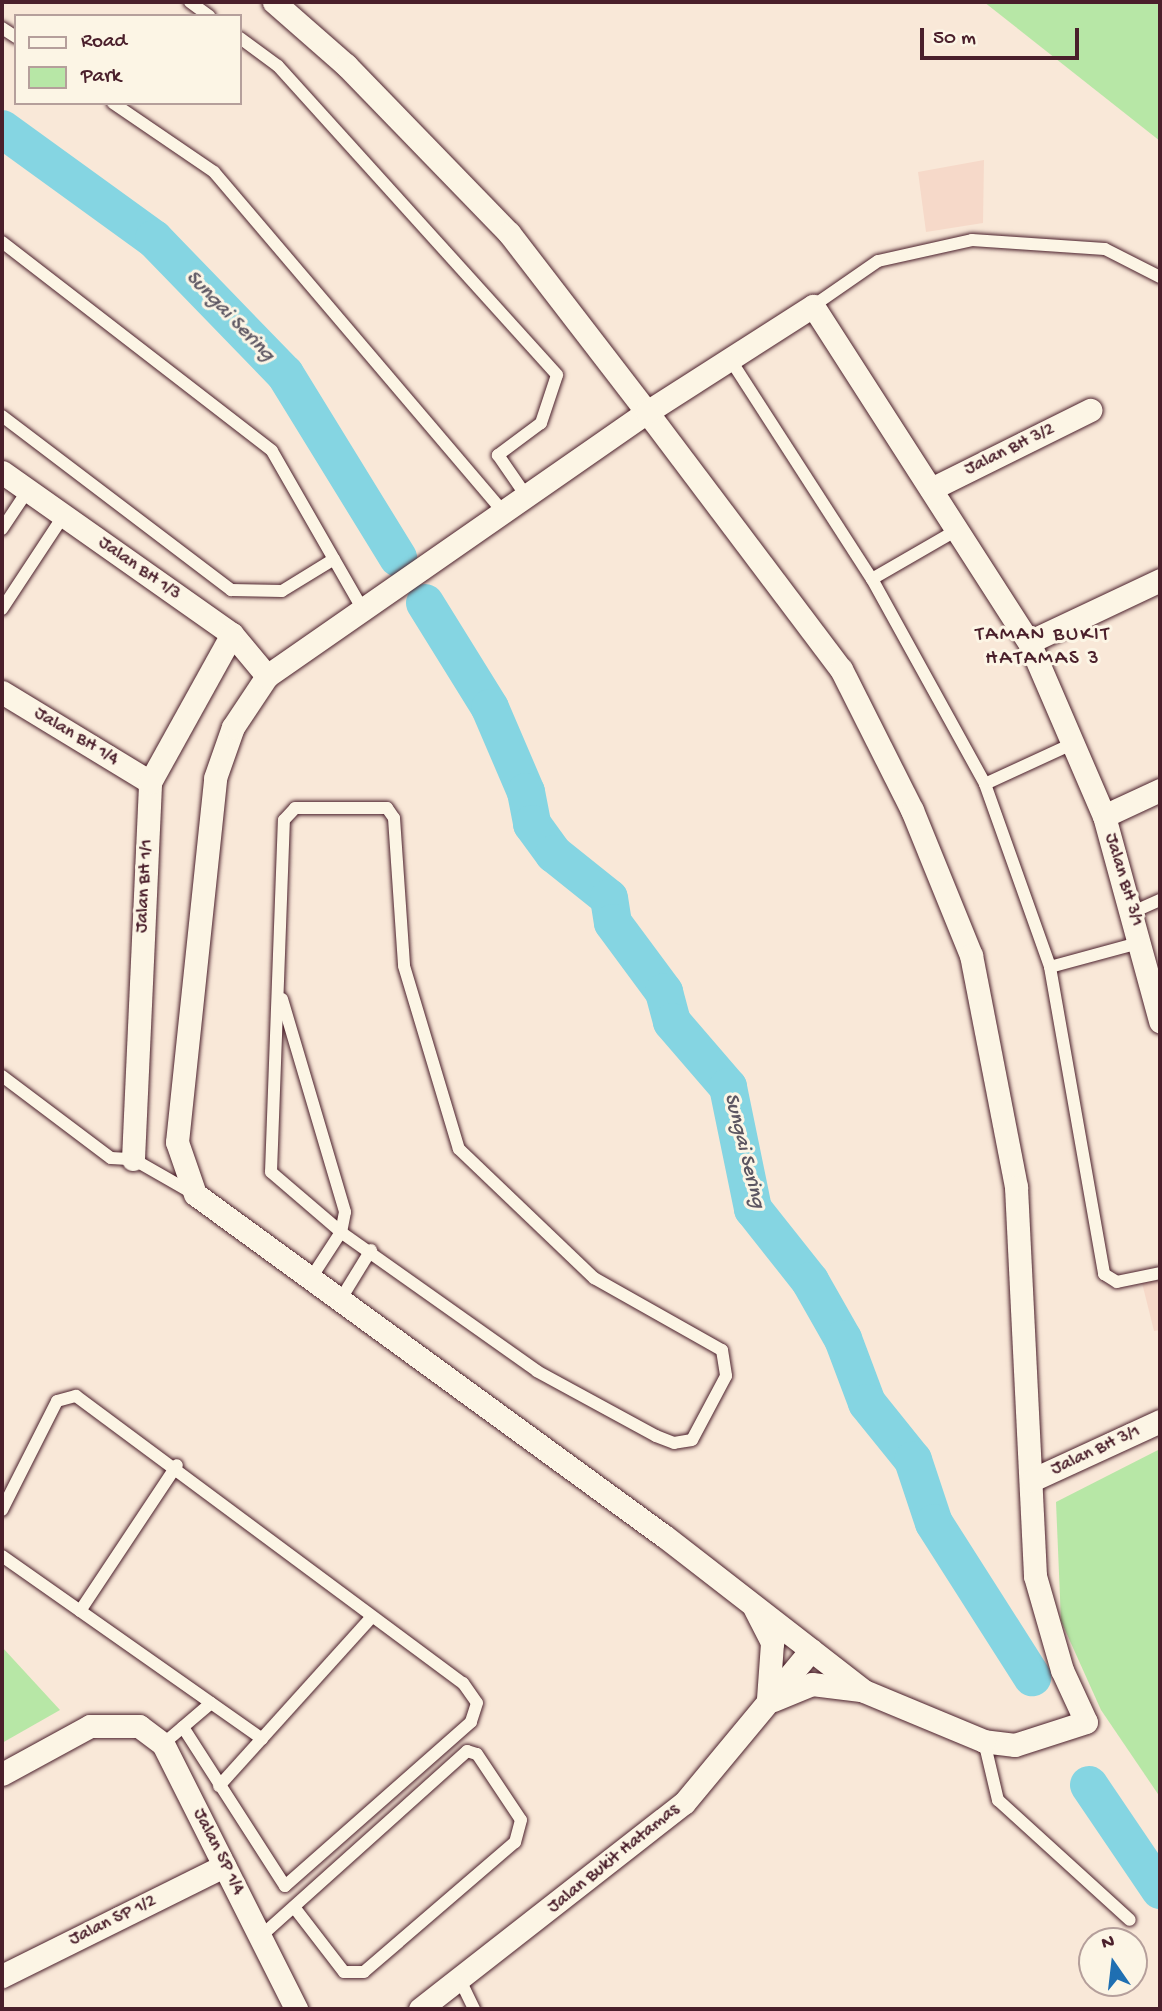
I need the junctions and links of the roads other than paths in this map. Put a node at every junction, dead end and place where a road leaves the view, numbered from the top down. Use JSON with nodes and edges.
{"nodes":[{"id":1,"x":190,"y":2,"type":"edge"},
{"id":2,"x":274,"y":2,"type":"edge"},
{"id":3,"x":206,"y":14,"type":"edge"},
{"id":4,"x":242,"y":39,"type":"edge"},
{"id":5,"x":116,"y":105,"type":"edge"},
{"id":6,"x":2,"y":242,"type":"edge"},
{"id":7,"x":1160,"y":277,"type":"edge"},
{"id":8,"x":813,"y":306,"type":"junction"},
{"id":9,"x":730,"y":359,"type":"junction"},
{"id":10,"x":1090,"y":410,"type":"dead end"},
{"id":11,"x":646,"y":412,"type":"junction"},
{"id":12,"x":2,"y":416,"type":"edge"},
{"id":13,"x":2,"y":472,"type":"edge"},
{"id":14,"x":931,"y":489,"type":"junction"},
{"id":15,"x":28,"y":491,"type":"junction"},
{"id":16,"x":527,"y":497,"type":"junction"},
{"id":17,"x":504,"y":513,"type":"junction"},
{"id":18,"x":64,"y":516,"type":"junction"},
{"id":19,"x":2,"y":529,"type":"edge"},
{"id":20,"x":957,"y":530,"type":"junction"},
{"id":21,"x":334,"y":559,"type":"junction"},
{"id":22,"x":873,"y":579,"type":"junction"},
{"id":23,"x":1160,"y":580,"type":"edge"},
{"id":24,"x":362,"y":608,"type":"junction"},
{"id":25,"x":2,"y":609,"type":"edge"},
{"id":26,"x":232,"y":634,"type":"junction"},
{"id":27,"x":1029,"y":642,"type":"junction"},
{"id":28,"x":267,"y":676,"type":"junction"},
{"id":29,"x":2,"y":692,"type":"edge"},
{"id":30,"x":1074,"y":743,"type":"junction"},
{"id":31,"x":150,"y":782,"type":"junction"},
{"id":32,"x":985,"y":784,"type":"junction"},
{"id":33,"x":1160,"y":790,"type":"edge"},
{"id":34,"x":1104,"y":816,"type":"junction"},
{"id":35,"x":1160,"y":900,"type":"edge"},
{"id":36,"x":1133,"y":912,"type":"junction"},
{"id":37,"x":1142,"y":942,"type":"junction"},
{"id":38,"x":1050,"y":967,"type":"junction"},
{"id":39,"x":279,"y":993,"type":"junction"},
{"id":40,"x":1159,"y":1005,"type":"edge"},
{"id":41,"x":2,"y":1076,"type":"edge"},
{"id":42,"x":133,"y":1159,"type":"junction"},
{"id":43,"x":195,"y":1194,"type":"junction"},
{"id":44,"x":341,"y":1232,"type":"junction"},
{"id":45,"x":371,"y":1250,"type":"junction"},
{"id":46,"x":1160,"y":1273,"type":"edge"},
{"id":47,"x":309,"y":1281,"type":"junction"},
{"id":48,"x":339,"y":1302,"type":"junction"},
{"id":49,"x":1160,"y":1421,"type":"edge"},
{"id":50,"x":177,"y":1465,"type":"junction"},
{"id":51,"x":1032,"y":1480,"type":"junction"},
{"id":52,"x":2,"y":1510,"type":"edge"},
{"id":53,"x":2,"y":1556,"type":"edge"},
{"id":54,"x":750,"y":1600,"type":"junction"},
{"id":55,"x":80,"y":1611,"type":"junction"},
{"id":56,"x":371,"y":1618,"type":"junction"},
{"id":57,"x":811,"y":1650,"type":"junction"},
{"id":58,"x":864,"y":1691,"type":"junction"},
{"id":59,"x":768,"y":1702,"type":"junction"},
{"id":60,"x":211,"y":1703,"type":"junction"},
{"id":61,"x":183,"y":1727,"type":"junction"},
{"id":62,"x":262,"y":1739,"type":"junction"},
{"id":63,"x":984,"y":1741,"type":"junction"},
{"id":64,"x":163,"y":1744,"type":"junction"},
{"id":65,"x":2,"y":1773,"type":"edge"},
{"id":66,"x":219,"y":1786,"type":"junction"},
{"id":67,"x":225,"y":1866,"type":"junction"},
{"id":68,"x":294,"y":1907,"type":"junction"},
{"id":69,"x":1130,"y":1920,"type":"dead end"},
{"id":70,"x":261,"y":1936,"type":"junction"},
{"id":71,"x":2,"y":1976,"type":"edge"},
{"id":72,"x":460,"y":1980,"type":"junction"},
{"id":73,"x":296,"y":2009,"type":"edge"},
{"id":74,"x":420,"y":2009,"type":"edge"},
{"id":75,"x":474,"y":2009,"type":"edge"}],
"edges":[{"from":1,"to":3,"type":"lane"},
{"from":2,"to":11,"type":"street"},
{"from":4,"to":16,"type":"lane"},
{"from":5,"to":17,"type":"lane"},
{"from":6,"to":21,"type":"lane"},
{"from":7,"to":8,"type":"lane"},
{"from":8,"to":9,"type":"street"},
{"from":8,"to":14,"type":"street","name":"Jalan BH 3/1"},
{"from":9,"to":11,"type":"street"},
{"from":9,"to":22,"type":"lane"},
{"from":10,"to":14,"type":"street","name":"Jalan BH 3/2"},
{"from":11,"to":16,"type":"street"},
{"from":11,"to":51,"type":"street"},
{"from":12,"to":21,"type":"lane"},
{"from":13,"to":15,"type":"street","name":"Jalan BH 1/3"},
{"from":14,"to":20,"type":"street","name":"Jalan BH 3/1"},
{"from":15,"to":18,"type":"street","name":"Jalan BH 1/3"},
{"from":15,"to":19,"type":"lane"},
{"from":16,"to":17,"type":"street"},
{"from":17,"to":24,"type":"street"},
{"from":18,"to":25,"type":"lane"},
{"from":18,"to":26,"type":"street","name":"Jalan BH 1/3"},
{"from":20,"to":22,"type":"lane"},
{"from":20,"to":27,"type":"street","name":"Jalan BH 3/1"},
{"from":21,"to":24,"type":"lane"},
{"from":22,"to":32,"type":"lane"},
{"from":23,"to":27,"type":"street"},
{"from":24,"to":28,"type":"street"},
{"from":26,"to":28,"type":"street","name":"Jalan BH 1/3"},
{"from":26,"to":31,"type":"street","name":"Jalan BH 1/1"},
{"from":27,"to":30,"type":"street","name":"Jalan BH 3/1"},
{"from":28,"to":43,"type":"street"},
{"from":29,"to":31,"type":"street","name":"Jalan BH 1/4"},
{"from":30,"to":32,"type":"lane"},
{"from":30,"to":34,"type":"street","name":"Jalan BH 3/1"},
{"from":31,"to":42,"type":"street","name":"Jalan BH 1/1"},
{"from":32,"to":38,"type":"lane"},
{"from":33,"to":34,"type":"street"},
{"from":34,"to":36,"type":"street","name":"Jalan BH 3/1"},
{"from":35,"to":36,"type":"lane"},
{"from":36,"to":37,"type":"street","name":"Jalan BH 3/1"},
{"from":37,"to":38,"type":"lane"},
{"from":37,"to":40,"type":"street","name":"Jalan BH 3/1"},
{"from":38,"to":46,"type":"lane"},
{"from":39,"to":44,"type":"lane"},
{"from":39,"to":44,"type":"lane"},
{"from":39,"to":45,"type":"lane"},
{"from":41,"to":42,"type":"lane"},
{"from":42,"to":43,"type":"lane"},
{"from":43,"to":47,"type":"street"},
{"from":44,"to":45,"type":"lane"},
{"from":44,"to":47,"type":"lane"},
{"from":45,"to":48,"type":"lane"},
{"from":47,"to":48,"type":"street"},
{"from":48,"to":54,"type":"street"},
{"from":49,"to":51,"type":"street","name":"Jalan BH 3/1"},
{"from":50,"to":52,"type":"lane"},
{"from":50,"to":55,"type":"lane"},
{"from":50,"to":56,"type":"lane"},
{"from":51,"to":63,"type":"street"},
{"from":53,"to":55,"type":"lane"},
{"from":54,"to":57,"type":"street"},
{"from":54,"to":59,"type":"street"},
{"from":55,"to":60,"type":"lane"},
{"from":56,"to":62,"type":"lane"},
{"from":56,"to":66,"type":"lane"},
{"from":57,"to":58,"type":"street"},
{"from":57,"to":59,"type":"street","name":"Jalan Bukit Hatamas"},
{"from":58,"to":59,"type":"street"},
{"from":58,"to":63,"type":"street"},
{"from":59,"to":72,"type":"street","name":"Jalan Bukit Hatamas"},
{"from":60,"to":61,"type":"lane"},
{"from":60,"to":62,"type":"lane"},
{"from":61,"to":64,"type":"lane"},
{"from":61,"to":66,"type":"lane"},
{"from":62,"to":66,"type":"lane"},
{"from":63,"to":69,"type":"lane"},
{"from":64,"to":65,"type":"street"},
{"from":64,"to":67,"type":"street","name":"Jalan SP 1/4"},
{"from":67,"to":70,"type":"street","name":"Jalan SP 1/4"},
{"from":67,"to":71,"type":"street","name":"Jalan SP 1/2"},
{"from":68,"to":68,"type":"lane"},
{"from":68,"to":70,"type":"lane"},
{"from":70,"to":73,"type":"street","name":"Jalan SP 1/4"},
{"from":72,"to":74,"type":"street","name":"Jalan Bukit Hatamas"},
{"from":72,"to":75,"type":"lane"}]}
